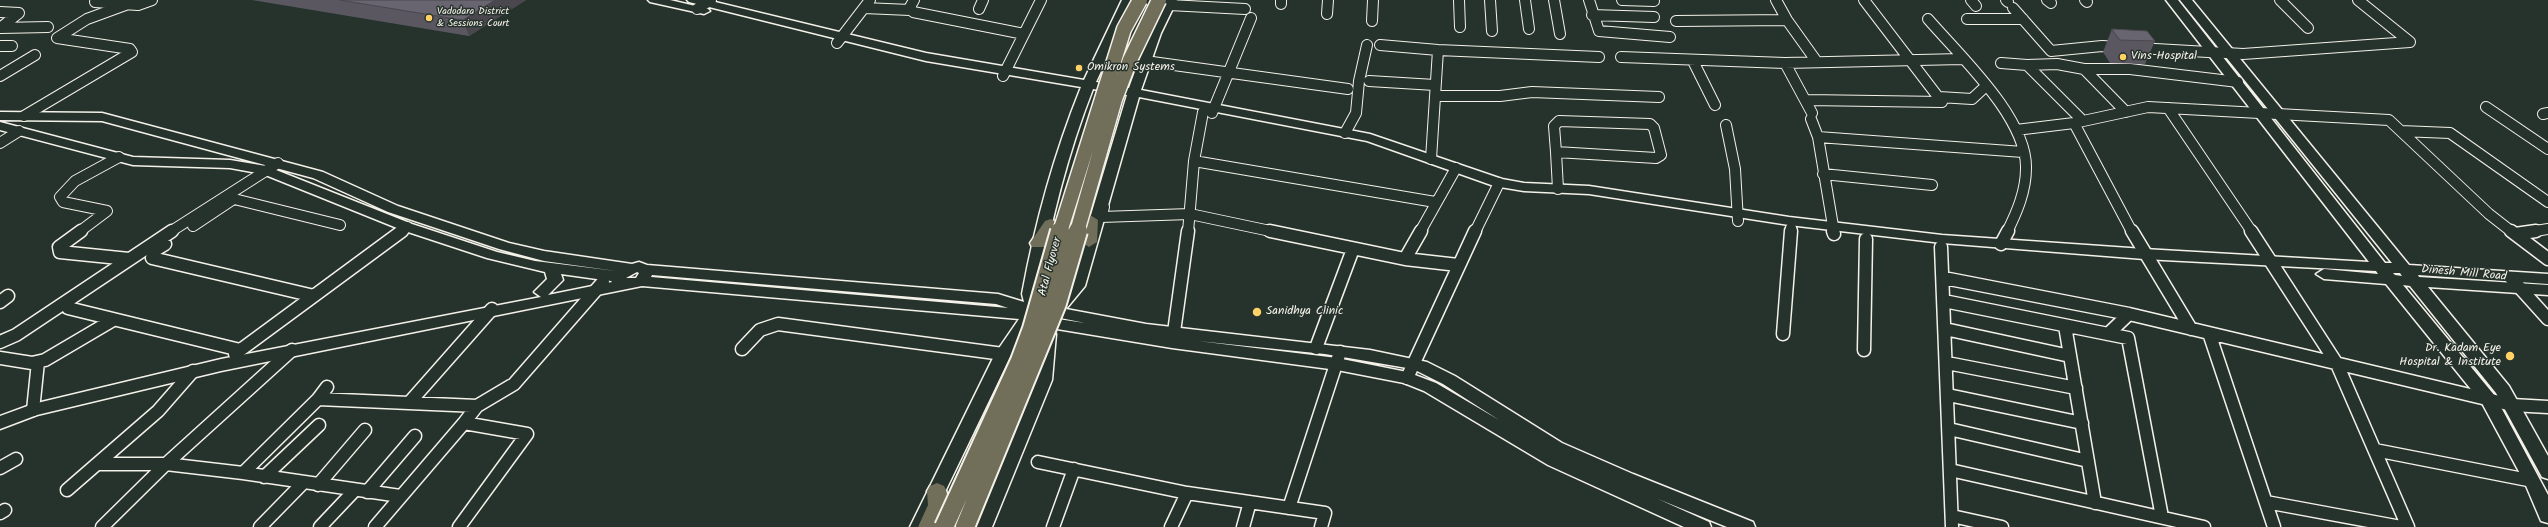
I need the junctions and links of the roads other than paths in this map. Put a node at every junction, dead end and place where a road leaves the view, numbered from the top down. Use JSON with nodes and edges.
{"nodes":[{"id":1,"x":152,"y":0,"type":"edge"},
{"id":2,"x":654,"y":0,"type":"edge"},
{"id":3,"x":870,"y":0,"type":"edge"},
{"id":4,"x":914,"y":0,"type":"edge"},
{"id":5,"x":983,"y":0,"type":"edge"},
{"id":6,"x":1040,"y":0,"type":"edge"},
{"id":7,"x":1128,"y":0,"type":"edge"},
{"id":8,"x":1140,"y":0,"type":"edge"},
{"id":9,"x":1328,"y":0,"type":"edge"},
{"id":10,"x":1373,"y":0,"type":"edge"},
{"id":11,"x":1459,"y":0,"type":"edge"},
{"id":12,"x":1490,"y":0,"type":"edge"},
{"id":13,"x":1525,"y":0,"type":"edge"},
{"id":14,"x":1554,"y":0,"type":"edge"},
{"id":15,"x":1589,"y":0,"type":"edge"},
{"id":16,"x":1622,"y":0,"type":"edge"},
{"id":17,"x":1776,"y":0,"type":"edge"},
{"id":18,"x":1864,"y":0,"type":"edge"},
{"id":19,"x":2172,"y":0,"type":"edge"},
{"id":20,"x":2186,"y":0,"type":"edge"},
{"id":21,"x":2280,"y":0,"type":"edge"},
{"id":22,"x":2358,"y":0,"type":"edge"},
{"id":23,"x":1654,"y":1,"type":"edge"},
{"id":24,"x":95,"y":2,"type":"dead end"},
{"id":25,"x":1166,"y":2,"type":"edge"},
{"id":26,"x":702,"y":3,"type":"edge"},
{"id":27,"x":2009,"y":3,"type":"edge"},
{"id":28,"x":128,"y":4,"type":"junction"},
{"id":29,"x":1234,"y":4,"type":"edge"},
{"id":30,"x":864,"y":8,"type":"junction"},
{"id":31,"x":979,"y":9,"type":"dead end"},
{"id":32,"x":1245,"y":9,"type":"dead end"},
{"id":33,"x":910,"y":10,"type":"junction"},
{"id":34,"x":0,"y":12,"type":"edge"},
{"id":35,"x":1327,"y":14,"type":"dead end"},
{"id":36,"x":1592,"y":15,"type":"junction"},
{"id":37,"x":1654,"y":17,"type":"dead end"},
{"id":38,"x":1251,"y":18,"type":"dead end"},
{"id":39,"x":1928,"y":19,"type":"dead end"},
{"id":40,"x":1967,"y":19,"type":"dead end"},
{"id":41,"x":2023,"y":19,"type":"junction"},
{"id":42,"x":1787,"y":20,"type":"junction"},
{"id":43,"x":1372,"y":21,"type":"dead end"},
{"id":44,"x":1676,"y":21,"type":"dead end"},
{"id":45,"x":48,"y":27,"type":"dead end"},
{"id":46,"x":1460,"y":27,"type":"dead end"},
{"id":47,"x":0,"y":28,"type":"edge"},
{"id":48,"x":2308,"y":28,"type":"dead end"},
{"id":49,"x":1529,"y":29,"type":"dead end"},
{"id":50,"x":1492,"y":31,"type":"dead end"},
{"id":51,"x":1024,"y":34,"type":"junction"},
{"id":52,"x":1560,"y":34,"type":"dead end"},
{"id":53,"x":1670,"y":37,"type":"dead end"},
{"id":54,"x":840,"y":40,"type":"junction"},
{"id":55,"x":1367,"y":45,"type":"dead end"},
{"id":56,"x":1380,"y":45,"type":"dead end"},
{"id":57,"x":0,"y":46,"type":"edge"},
{"id":58,"x":12,"y":46,"type":"dead end"},
{"id":59,"x":1136,"y":47,"type":"junction"},
{"id":60,"x":1118,"y":49,"type":"junction"},
{"id":61,"x":1438,"y":50,"type":"junction"},
{"id":62,"x":2213,"y":52,"type":"junction"},
{"id":63,"x":2231,"y":54,"type":"junction"},
{"id":64,"x":35,"y":55,"type":"dead end"},
{"id":65,"x":1599,"y":57,"type":"dead end"},
{"id":66,"x":1620,"y":57,"type":"dead end"},
{"id":67,"x":1962,"y":59,"type":"junction"},
{"id":68,"x":1911,"y":60,"type":"junction"},
{"id":69,"x":1145,"y":61,"type":"junction"},
{"id":70,"x":1693,"y":61,"type":"junction"},
{"id":71,"x":1817,"y":62,"type":"junction"},
{"id":72,"x":1785,"y":63,"type":"junction"},
{"id":73,"x":2001,"y":63,"type":"dead end"},
{"id":74,"x":2026,"y":65,"type":"junction"},
{"id":75,"x":2084,"y":69,"type":"junction"},
{"id":76,"x":1229,"y":70,"type":"junction"},
{"id":77,"x":1004,"y":73,"type":"junction"},
{"id":78,"x":0,"y":76,"type":"edge"},
{"id":79,"x":1369,"y":81,"type":"dead end"},
{"id":80,"x":2238,"y":82,"type":"junction"},
{"id":81,"x":1435,"y":85,"type":"junction"},
{"id":82,"x":1986,"y":86,"type":"junction"},
{"id":83,"x":1086,"y":88,"type":"junction"},
{"id":84,"x":1348,"y":90,"type":"dead end"},
{"id":85,"x":1436,"y":96,"type":"junction"},
{"id":86,"x":1659,"y":96,"type":"dead end"},
{"id":87,"x":1939,"y":97,"type":"junction"},
{"id":88,"x":1133,"y":98,"type":"junction"},
{"id":89,"x":1807,"y":100,"type":"junction"},
{"id":90,"x":1715,"y":105,"type":"dead end"},
{"id":91,"x":2486,"y":107,"type":"dead end"},
{"id":92,"x":2168,"y":108,"type":"junction"},
{"id":93,"x":1210,"y":110,"type":"junction"},
{"id":94,"x":2126,"y":112,"type":"junction"},
{"id":95,"x":2263,"y":114,"type":"junction"},
{"id":96,"x":2280,"y":115,"type":"junction"},
{"id":97,"x":0,"y":116,"type":"edge"},
{"id":98,"x":24,"y":116,"type":"junction"},
{"id":99,"x":2078,"y":122,"type":"junction"},
{"id":100,"x":1726,"y":124,"type":"dead end"},
{"id":101,"x":0,"y":126,"type":"edge"},
{"id":102,"x":19,"y":130,"type":"junction"},
{"id":103,"x":2016,"y":130,"type":"junction"},
{"id":104,"x":2401,"y":131,"type":"junction"},
{"id":105,"x":1346,"y":133,"type":"junction"},
{"id":106,"x":1818,"y":137,"type":"junction"},
{"id":107,"x":0,"y":143,"type":"edge"},
{"id":108,"x":1398,"y":148,"type":"junction"},
{"id":109,"x":2548,"y":149,"type":"edge"},
{"id":110,"x":1556,"y":152,"type":"junction"},
{"id":111,"x":2023,"y":152,"type":"junction"},
{"id":112,"x":119,"y":157,"type":"junction"},
{"id":113,"x":1431,"y":158,"type":"junction"},
{"id":114,"x":1194,"y":161,"type":"junction"},
{"id":115,"x":272,"y":166,"type":"junction"},
{"id":116,"x":1456,"y":168,"type":"junction"},
{"id":117,"x":1823,"y":174,"type":"junction"},
{"id":118,"x":1499,"y":183,"type":"junction"},
{"id":119,"x":1932,"y":185,"type":"dead end"},
{"id":120,"x":1558,"y":189,"type":"junction"},
{"id":121,"x":228,"y":198,"type":"junction"},
{"id":122,"x":1435,"y":202,"type":"junction"},
{"id":123,"x":2548,"y":202,"type":"edge"},
{"id":124,"x":1190,"y":214,"type":"junction"},
{"id":125,"x":1738,"y":217,"type":"junction"},
{"id":126,"x":340,"y":225,"type":"dead end"},
{"id":127,"x":407,"y":227,"type":"junction"},
{"id":128,"x":1791,"y":228,"type":"junction"},
{"id":129,"x":2548,"y":229,"type":"edge"},
{"id":130,"x":1834,"y":231,"type":"junction"},
{"id":131,"x":2515,"y":234,"type":"junction"},
{"id":132,"x":1866,"y":238,"type":"junction"},
{"id":133,"x":1090,"y":242,"type":"junction"},
{"id":134,"x":1038,"y":243,"type":"junction"},
{"id":135,"x":2000,"y":244,"type":"junction"},
{"id":136,"x":1941,"y":247,"type":"junction"},
{"id":137,"x":1353,"y":249,"type":"junction"},
{"id":138,"x":2147,"y":258,"type":"junction"},
{"id":139,"x":129,"y":259,"type":"junction"},
{"id":140,"x":1405,"y":259,"type":"junction"},
{"id":141,"x":2548,"y":259,"type":"edge"},
{"id":142,"x":1458,"y":265,"type":"junction"},
{"id":143,"x":2275,"y":266,"type":"junction"},
{"id":144,"x":2380,"y":267,"type":"junction"},
{"id":145,"x":551,"y":268,"type":"junction"},
{"id":146,"x":2410,"y":276,"type":"junction"},
{"id":147,"x":1944,"y":278,"type":"junction"},
{"id":148,"x":2511,"y":278,"type":"junction"},
{"id":149,"x":623,"y":279,"type":"junction"},
{"id":150,"x":2390,"y":279,"type":"junction"},
{"id":151,"x":2548,"y":279,"type":"edge"},
{"id":152,"x":2522,"y":290,"type":"junction"},
{"id":153,"x":2548,"y":290,"type":"edge"},
{"id":154,"x":542,"y":292,"type":"junction"},
{"id":155,"x":314,"y":296,"type":"junction"},
{"id":156,"x":1944,"y":301,"type":"junction"},
{"id":157,"x":68,"y":308,"type":"dead end"},
{"id":158,"x":492,"y":309,"type":"junction"},
{"id":159,"x":1028,"y":313,"type":"junction"},
{"id":160,"x":2129,"y":314,"type":"junction"},
{"id":161,"x":1053,"y":317,"type":"junction"},
{"id":162,"x":2548,"y":319,"type":"edge"},
{"id":163,"x":113,"y":320,"type":"junction"},
{"id":164,"x":2065,"y":326,"type":"junction"},
{"id":165,"x":1945,"y":329,"type":"junction"},
{"id":166,"x":2191,"y":329,"type":"junction"},
{"id":167,"x":1174,"y":332,"type":"junction"},
{"id":168,"x":2209,"y":333,"type":"junction"},
{"id":169,"x":1783,"y":334,"type":"dead end"},
{"id":170,"x":2108,"y":334,"type":"junction"},
{"id":171,"x":0,"y":342,"type":"edge"},
{"id":172,"x":1316,"y":348,"type":"junction"},
{"id":173,"x":742,"y":349,"type":"dead end"},
{"id":174,"x":280,"y":350,"type":"junction"},
{"id":175,"x":1864,"y":350,"type":"dead end"},
{"id":176,"x":238,"y":352,"type":"junction"},
{"id":177,"x":1003,"y":354,"type":"junction"},
{"id":178,"x":2070,"y":356,"type":"junction"},
{"id":179,"x":0,"y":358,"type":"edge"},
{"id":180,"x":1338,"y":358,"type":"junction"},
{"id":181,"x":38,"y":362,"type":"junction"},
{"id":182,"x":1947,"y":363,"type":"junction"},
{"id":183,"x":2338,"y":364,"type":"junction"},
{"id":184,"x":1410,"y":371,"type":"junction"},
{"id":185,"x":193,"y":372,"type":"junction"},
{"id":186,"x":326,"y":387,"type":"dead end"},
{"id":187,"x":2076,"y":388,"type":"junction"},
{"id":188,"x":1948,"y":395,"type":"junction"},
{"id":189,"x":318,"y":399,"type":"junction"},
{"id":190,"x":2489,"y":400,"type":"junction"},
{"id":191,"x":409,"y":403,"type":"junction"},
{"id":192,"x":2512,"y":405,"type":"junction"},
{"id":193,"x":33,"y":406,"type":"junction"},
{"id":194,"x":476,"y":406,"type":"junction"},
{"id":195,"x":2548,"y":407,"type":"edge"},
{"id":196,"x":0,"y":414,"type":"edge"},
{"id":197,"x":0,"y":423,"type":"edge"},
{"id":198,"x":464,"y":423,"type":"junction"},
{"id":199,"x":2082,"y":423,"type":"junction"},
{"id":200,"x":320,"y":425,"type":"dead end"},
{"id":201,"x":1949,"y":429,"type":"junction"},
{"id":202,"x":365,"y":430,"type":"dead end"},
{"id":203,"x":415,"y":436,"type":"dead end"},
{"id":204,"x":2374,"y":450,"type":"junction"},
{"id":205,"x":16,"y":459,"type":"dead end"},
{"id":206,"x":2088,"y":461,"type":"junction"},
{"id":207,"x":1038,"y":462,"type":"dead end"},
{"id":208,"x":98,"y":464,"type":"junction"},
{"id":209,"x":166,"y":464,"type":"junction"},
{"id":210,"x":0,"y":468,"type":"edge"},
{"id":211,"x":1074,"y":469,"type":"junction"},
{"id":212,"x":1950,"y":470,"type":"junction"},
{"id":213,"x":243,"y":473,"type":"junction"},
{"id":214,"x":264,"y":477,"type":"junction"},
{"id":215,"x":2540,"y":477,"type":"edge"},
{"id":216,"x":303,"y":483,"type":"junction"},
{"id":217,"x":318,"y":485,"type":"junction"},
{"id":218,"x":67,"y":490,"type":"dead end"},
{"id":219,"x":361,"y":491,"type":"junction"},
{"id":220,"x":1187,"y":493,"type":"junction"},
{"id":221,"x":400,"y":496,"type":"junction"},
{"id":222,"x":938,"y":498,"type":"junction"},
{"id":223,"x":1250,"y":502,"type":"junction"},
{"id":224,"x":2095,"y":502,"type":"junction"},
{"id":225,"x":2266,"y":502,"type":"junction"},
{"id":226,"x":1289,"y":508,"type":"junction"},
{"id":227,"x":1710,"y":512,"type":"junction"},
{"id":228,"x":2548,"y":516,"type":"edge"},
{"id":229,"x":2162,"y":517,"type":"junction"},
{"id":230,"x":1952,"y":521,"type":"edge"},
{"id":231,"x":102,"y":527,"type":"edge"},
{"id":232,"x":260,"y":527,"type":"edge"},
{"id":233,"x":320,"y":527,"type":"edge"},
{"id":234,"x":375,"y":527,"type":"edge"},
{"id":235,"x":458,"y":527,"type":"edge"},
{"id":236,"x":919,"y":527,"type":"edge"},
{"id":237,"x":929,"y":527,"type":"edge"},
{"id":238,"x":944,"y":527,"type":"edge"},
{"id":239,"x":965,"y":527,"type":"edge"},
{"id":240,"x":983,"y":527,"type":"edge"},
{"id":241,"x":1052,"y":527,"type":"edge"},
{"id":242,"x":1171,"y":527,"type":"edge"},
{"id":243,"x":1243,"y":527,"type":"edge"},
{"id":244,"x":1321,"y":527,"type":"edge"},
{"id":245,"x":1702,"y":527,"type":"edge"},
{"id":246,"x":1746,"y":527,"type":"edge"},
{"id":247,"x":2002,"y":527,"type":"edge"},
{"id":248,"x":2204,"y":527,"type":"edge"},
{"id":249,"x":2274,"y":527,"type":"edge"},
{"id":250,"x":2401,"y":527,"type":"edge"},
{"id":251,"x":2408,"y":527,"type":"edge"}],
"edges":[{"from":1,"to":28,"type":"street"},
{"from":2,"to":26,"type":"street"},
{"from":3,"to":30,"type":"street"},
{"from":4,"to":33,"type":"street"},
{"from":5,"to":31,"type":"street"},
{"from":6,"to":51,"type":"street"},
{"from":7,"to":83,"type":"street"},
{"from":8,"to":60,"type":"main road","name":"Atal Flyover","bridge":true},
{"from":9,"to":35,"type":"street"},
{"from":10,"to":43,"type":"street"},
{"from":11,"to":46,"type":"street"},
{"from":12,"to":50,"type":"street"},
{"from":13,"to":49,"type":"street"},
{"from":14,"to":52,"type":"street"},
{"from":15,"to":36,"type":"street"},
{"from":16,"to":23,"type":"street"},
{"from":17,"to":42,"type":"street"},
{"from":18,"to":68,"type":"street"},
{"from":19,"to":62,"type":"street"},
{"from":20,"to":63,"type":"street"},
{"from":21,"to":48,"type":"street"},
{"from":22,"to":63,"type":"street"},
{"from":24,"to":28,"type":"street"},
{"from":25,"to":29,"type":"street"},
{"from":25,"to":59,"type":"main road","name":"Atal Flyover","bridge":true},
{"from":25,"to":69,"type":"street"},
{"from":26,"to":54,"type":"street"},
{"from":27,"to":41,"type":"street"},
{"from":28,"to":98,"type":"street"},
{"from":29,"to":32,"type":"street"},
{"from":30,"to":33,"type":"street"},
{"from":30,"to":54,"type":"street"},
{"from":33,"to":51,"type":"street"},
{"from":34,"to":47,"type":"street"},
{"from":36,"to":37,"type":"street"},
{"from":36,"to":53,"type":"street"},
{"from":38,"to":76,"type":"street"},
{"from":39,"to":67,"type":"street"},
{"from":40,"to":41,"type":"street"},
{"from":41,"to":62,"type":"street"},
{"from":42,"to":44,"type":"street"},
{"from":42,"to":71,"type":"street"},
{"from":45,"to":47,"type":"street"},
{"from":51,"to":77,"type":"street"},
{"from":54,"to":77,"type":"street"},
{"from":55,"to":105,"type":"street"},
{"from":56,"to":61,"type":"street"},
{"from":57,"to":58,"type":"street"},
{"from":59,"to":133,"type":"main road"},
{"from":59,"to":239,"type":"main road","name":"Atal Flyover","bridge":true},
{"from":60,"to":134,"type":"main road"},
{"from":60,"to":238,"type":"main road","name":"Atal Flyover","bridge":true},
{"from":61,"to":65,"type":"street"},
{"from":61,"to":81,"type":"street"},
{"from":62,"to":63,"type":"street"},
{"from":62,"to":80,"type":"street"},
{"from":63,"to":96,"type":"street"},
{"from":64,"to":78,"type":"street"},
{"from":66,"to":70,"type":"street"},
{"from":67,"to":68,"type":"street"},
{"from":67,"to":82,"type":"street"},
{"from":68,"to":71,"type":"street"},
{"from":68,"to":87,"type":"street"},
{"from":69,"to":76,"type":"street"},
{"from":69,"to":88,"type":"street"},
{"from":70,"to":72,"type":"street"},
{"from":70,"to":90,"type":"street"},
{"from":71,"to":72,"type":"street"},
{"from":72,"to":89,"type":"street"},
{"from":73,"to":74,"type":"street"},
{"from":74,"to":75,"type":"street"},
{"from":74,"to":99,"type":"street"},
{"from":75,"to":80,"type":"street"},
{"from":75,"to":94,"type":"street"},
{"from":76,"to":84,"type":"street"},
{"from":76,"to":93,"type":"street"},
{"from":77,"to":83,"type":"street"},
{"from":79,"to":81,"type":"street"},
{"from":80,"to":95,"type":"street"},
{"from":81,"to":85,"type":"street"},
{"from":82,"to":87,"type":"street"},
{"from":82,"to":103,"type":"street"},
{"from":83,"to":88,"type":"street"},
{"from":83,"to":134,"type":"street"},
{"from":85,"to":86,"type":"street"},
{"from":85,"to":113,"type":"street"},
{"from":87,"to":89,"type":"street"},
{"from":88,"to":93,"type":"street"},
{"from":88,"to":124,"type":"street"},
{"from":88,"to":133,"type":"street"},
{"from":89,"to":106,"type":"street"},
{"from":91,"to":109,"type":"street"},
{"from":92,"to":94,"type":"street"},
{"from":92,"to":95,"type":"street"},
{"from":92,"to":143,"type":"street"},
{"from":93,"to":105,"type":"street"},
{"from":93,"to":108,"type":"street"},
{"from":93,"to":114,"type":"street"},
{"from":94,"to":99,"type":"street"},
{"from":95,"to":96,"type":"street"},
{"from":95,"to":144,"type":"street"},
{"from":96,"to":104,"type":"street"},
{"from":96,"to":146,"type":"street"},
{"from":97,"to":98,"type":"street"},
{"from":98,"to":115,"type":"street"},
{"from":99,"to":103,"type":"street"},
{"from":99,"to":138,"type":"street"},
{"from":100,"to":125,"type":"street"},
{"from":101,"to":102,"type":"street"},
{"from":102,"to":107,"type":"street"},
{"from":102,"to":112,"type":"street"},
{"from":103,"to":111,"type":"street"},
{"from":104,"to":123,"type":"street"},
{"from":104,"to":131,"type":"street"},
{"from":105,"to":108,"type":"street"},
{"from":106,"to":111,"type":"street"},
{"from":106,"to":117,"type":"street"},
{"from":108,"to":113,"type":"street"},
{"from":110,"to":110,"type":"street"},
{"from":110,"to":120,"type":"street"},
{"from":111,"to":135,"type":"street"},
{"from":112,"to":115,"type":"street"},
{"from":112,"to":139,"type":"street"},
{"from":113,"to":116,"type":"street"},
{"from":114,"to":122,"type":"street"},
{"from":114,"to":124,"type":"street"},
{"from":115,"to":121,"type":"street"},
{"from":115,"to":127,"type":"street"},
{"from":115,"to":149,"type":"street"},
{"from":116,"to":118,"type":"street"},
{"from":116,"to":122,"type":"street"},
{"from":117,"to":119,"type":"street"},
{"from":117,"to":130,"type":"street"},
{"from":118,"to":120,"type":"street"},
{"from":118,"to":142,"type":"street"},
{"from":120,"to":125,"type":"street"},
{"from":121,"to":126,"type":"street"},
{"from":121,"to":139,"type":"street"},
{"from":121,"to":155,"type":"street"},
{"from":122,"to":140,"type":"street"},
{"from":124,"to":137,"type":"street"},
{"from":124,"to":167,"type":"street"},
{"from":125,"to":128,"type":"street"},
{"from":125,"to":130,"type":"street"},
{"from":127,"to":145,"type":"street"},
{"from":127,"to":155,"type":"street"},
{"from":128,"to":130,"type":"street"},
{"from":128,"to":169,"type":"street"},
{"from":129,"to":131,"type":"street"},
{"from":130,"to":132,"type":"street"},
{"from":130,"to":135,"type":"street"},
{"from":131,"to":141,"type":"street"},
{"from":132,"to":136,"type":"street"},
{"from":132,"to":175,"type":"street"},
{"from":133,"to":161,"type":"street"},
{"from":134,"to":159,"type":"street"},
{"from":135,"to":138,"type":"street"},
{"from":136,"to":138,"type":"street"},
{"from":136,"to":147,"type":"street"},
{"from":137,"to":140,"type":"street"},
{"from":137,"to":172,"type":"street"},
{"from":138,"to":143,"type":"street"},
{"from":138,"to":166,"type":"street"},
{"from":139,"to":171,"type":"street"},
{"from":140,"to":142,"type":"street"},
{"from":142,"to":184,"type":"street"},
{"from":143,"to":144,"type":"street","name":"Dinesh Mill Road"},
{"from":143,"to":150,"type":"street","name":"Dinesh Mill Road"},
{"from":143,"to":183,"type":"street"},
{"from":144,"to":146,"type":"street","name":"Dinesh Mill Road"},
{"from":144,"to":150,"type":"street"},
{"from":145,"to":149,"type":"street"},
{"from":145,"to":154,"type":"street"},
{"from":146,"to":148,"type":"street","name":"Dinesh Mill Road"},
{"from":146,"to":150,"type":"street","name":"Dinesh Mill Road"},
{"from":146,"to":152,"type":"street","name":"Dinesh Mill Road"},
{"from":146,"to":192,"type":"street"},
{"from":147,"to":156,"type":"street"},
{"from":147,"to":160,"type":"street"},
{"from":148,"to":151,"type":"street","name":"Dinesh Mill Road"},
{"from":148,"to":152,"type":"street"},
{"from":149,"to":154,"type":"street"},
{"from":149,"to":158,"type":"street"},
{"from":149,"to":159,"type":"street"},
{"from":149,"to":194,"type":"street"},
{"from":150,"to":190,"type":"street"},
{"from":152,"to":153,"type":"street","name":"Dinesh Mill Road"},
{"from":152,"to":162,"type":"street"},
{"from":154,"to":174,"type":"street"},
{"from":155,"to":176,"type":"street"},
{"from":156,"to":164,"type":"street"},
{"from":156,"to":165,"type":"street"},
{"from":157,"to":163,"type":"street"},
{"from":158,"to":174,"type":"street"},
{"from":158,"to":191,"type":"street"},
{"from":159,"to":161,"type":"street"},
{"from":159,"to":177,"type":"street"},
{"from":160,"to":166,"type":"street"},
{"from":160,"to":170,"type":"street"},
{"from":161,"to":167,"type":"street"},
{"from":161,"to":180,"type":"street"},
{"from":161,"to":240,"type":"street"},
{"from":163,"to":176,"type":"street"},
{"from":163,"to":181,"type":"street"},
{"from":164,"to":170,"type":"street"},
{"from":164,"to":178,"type":"street"},
{"from":165,"to":178,"type":"street"},
{"from":165,"to":182,"type":"street"},
{"from":166,"to":168,"type":"street"},
{"from":167,"to":172,"type":"street"},
{"from":168,"to":183,"type":"street"},
{"from":168,"to":225,"type":"street"},
{"from":170,"to":229,"type":"street"},
{"from":172,"to":180,"type":"street"},
{"from":173,"to":177,"type":"street"},
{"from":174,"to":176,"type":"street"},
{"from":174,"to":185,"type":"street"},
{"from":174,"to":209,"type":"street"},
{"from":176,"to":193,"type":"street"},
{"from":177,"to":222,"type":"street"},
{"from":178,"to":187,"type":"street"},
{"from":179,"to":181,"type":"street"},
{"from":180,"to":184,"type":"street"},
{"from":180,"to":226,"type":"street"},
{"from":181,"to":193,"type":"street"},
{"from":182,"to":187,"type":"street"},
{"from":182,"to":188,"type":"street"},
{"from":183,"to":190,"type":"street"},
{"from":183,"to":204,"type":"street"},
{"from":184,"to":227,"type":"street"},
{"from":184,"to":245,"type":"street"},
{"from":185,"to":193,"type":"street"},
{"from":185,"to":208,"type":"street"},
{"from":186,"to":189,"type":"street"},
{"from":187,"to":199,"type":"street"},
{"from":188,"to":199,"type":"street"},
{"from":188,"to":201,"type":"street"},
{"from":189,"to":191,"type":"street"},
{"from":189,"to":213,"type":"street"},
{"from":190,"to":192,"type":"street"},
{"from":190,"to":215,"type":"street"},
{"from":191,"to":194,"type":"street"},
{"from":192,"to":195,"type":"street"},
{"from":192,"to":215,"type":"street"},
{"from":193,"to":196,"type":"street"},
{"from":193,"to":197,"type":"street"},
{"from":194,"to":198,"type":"street"},
{"from":198,"to":221,"type":"street"},
{"from":198,"to":235,"type":"street"},
{"from":199,"to":206,"type":"street"},
{"from":200,"to":214,"type":"street"},
{"from":201,"to":206,"type":"street"},
{"from":201,"to":212,"type":"street"},
{"from":202,"to":217,"type":"street"},
{"from":203,"to":219,"type":"street"},
{"from":204,"to":215,"type":"street"},
{"from":204,"to":251,"type":"street"},
{"from":205,"to":210,"type":"street"},
{"from":206,"to":224,"type":"street"},
{"from":207,"to":211,"type":"street"},
{"from":208,"to":209,"type":"street"},
{"from":208,"to":218,"type":"street"},
{"from":209,"to":213,"type":"street"},
{"from":209,"to":231,"type":"street"},
{"from":211,"to":220,"type":"street"},
{"from":211,"to":241,"type":"street"},
{"from":212,"to":224,"type":"street"},
{"from":212,"to":230,"type":"street"},
{"from":213,"to":214,"type":"street"},
{"from":214,"to":216,"type":"street"},
{"from":215,"to":228,"type":"street"},
{"from":216,"to":217,"type":"street"},
{"from":216,"to":232,"type":"street"},
{"from":217,"to":219,"type":"street"},
{"from":219,"to":221,"type":"street"},
{"from":219,"to":233,"type":"street"},
{"from":220,"to":223,"type":"street"},
{"from":220,"to":242,"type":"street"},
{"from":221,"to":234,"type":"street"},
{"from":222,"to":236,"type":"street"},
{"from":222,"to":237,"type":"main road"},
{"from":223,"to":226,"type":"street"},
{"from":223,"to":243,"type":"street"},
{"from":224,"to":229,"type":"street"},
{"from":225,"to":249,"type":"street"},
{"from":225,"to":250,"type":"street"},
{"from":226,"to":244,"type":"street"},
{"from":227,"to":245,"type":"street"},
{"from":227,"to":246,"type":"street"},
{"from":229,"to":248,"type":"street"},
{"from":230,"to":247,"type":"street"}]}
